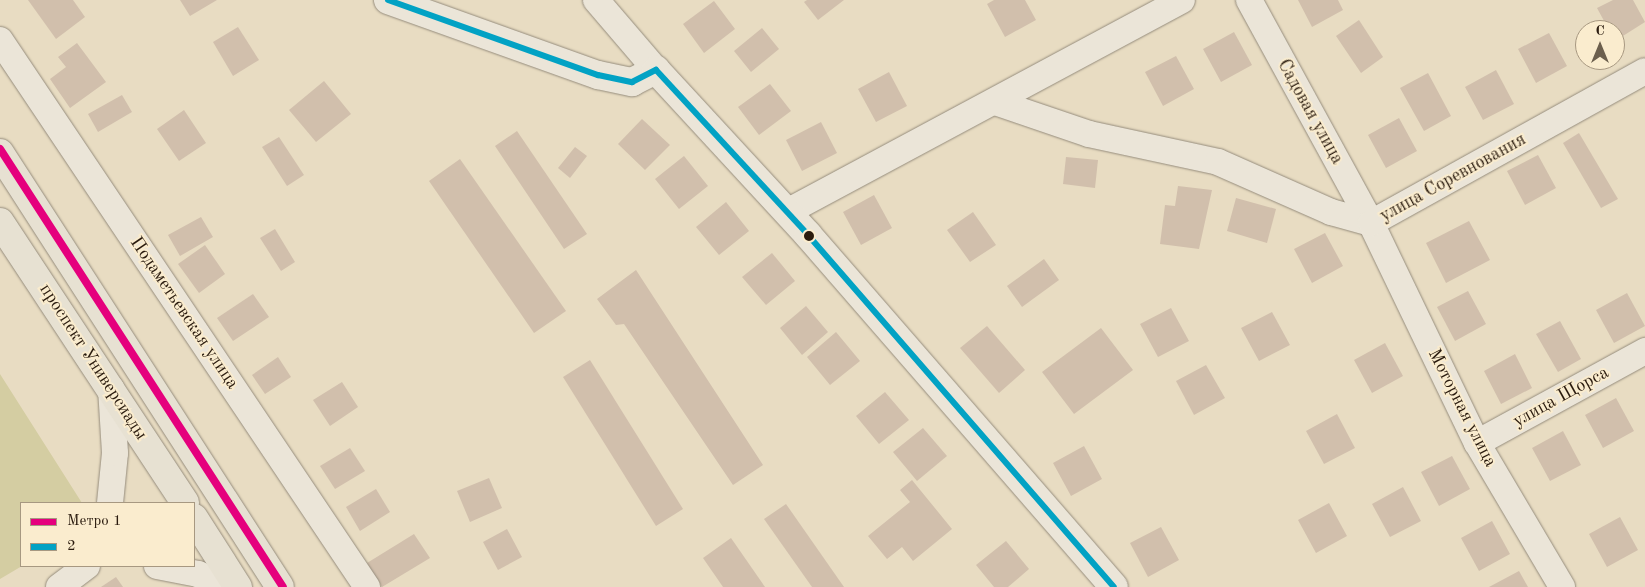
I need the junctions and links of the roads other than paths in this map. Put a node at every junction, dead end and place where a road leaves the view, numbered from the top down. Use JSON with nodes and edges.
{"nodes":[{"id":1,"x":388,"y":0,"type":"edge"},
{"id":2,"x":596,"y":0,"type":"edge"},
{"id":3,"x":1182,"y":0,"type":"edge"},
{"id":4,"x":1249,"y":0,"type":"edge"},
{"id":5,"x":0,"y":40,"type":"edge"},
{"id":6,"x":656,"y":70,"type":"junction"},
{"id":7,"x":1645,"y":71,"type":"edge"},
{"id":8,"x":994,"y":102,"type":"junction"},
{"id":9,"x":0,"y":153,"type":"edge"},
{"id":10,"x":787,"y":212,"type":"junction"},
{"id":11,"x":0,"y":222,"type":"edge"},
{"id":12,"x":1370,"y":223,"type":"junction"},
{"id":13,"x":1645,"y":351,"type":"edge"},
{"id":14,"x":111,"y":388,"type":"junction"},
{"id":15,"x":1477,"y":443,"type":"junction"},
{"id":16,"x":110,"y":502,"type":"edge"},
{"id":17,"x":184,"y":502,"type":"edge"},
{"id":18,"x":195,"y":520,"type":"edge"},
{"id":19,"x":86,"y":567,"type":"edge"},
{"id":20,"x":161,"y":567,"type":"edge"},
{"id":21,"x":59,"y":587,"type":"edge"},
{"id":22,"x":227,"y":587,"type":"edge"},
{"id":23,"x":238,"y":587,"type":"edge"},
{"id":24,"x":280,"y":587,"type":"edge"},
{"id":25,"x":367,"y":587,"type":"edge"},
{"id":26,"x":1114,"y":587,"type":"edge"},
{"id":27,"x":1562,"y":587,"type":"edge"}],
"edges":[{"from":1,"to":6,"type":"street"},
{"from":2,"to":6,"type":"street"},
{"from":3,"to":8,"type":"street"},
{"from":4,"to":12,"type":"street","name":"Садовая улица"},
{"from":5,"to":25,"type":"street","name":"Подаметьевская улица"},
{"from":6,"to":10,"type":"street"},
{"from":7,"to":12,"type":"street","name":"улица Соревнования"},
{"from":8,"to":10,"type":"street"},
{"from":8,"to":12,"type":"street","name":"улица Соревнования"},
{"from":9,"to":24,"type":"main road","name":"проспект Универсиады"},
{"from":10,"to":26,"type":"street"},
{"from":11,"to":14,"type":"main road","name":"проспект Универсиады"},
{"from":12,"to":15,"type":"street","name":"Моторная улица"},
{"from":13,"to":15,"type":"street","name":"улица Щорса"},
{"from":14,"to":16,"type":"street"},
{"from":14,"to":17,"type":"main road","name":"проспект Универсиады"},
{"from":15,"to":27,"type":"street","name":"Моторная улица"},
{"from":18,"to":23,"type":"main road"},
{"from":19,"to":21,"type":"street"},
{"from":20,"to":22,"type":"street"}]}
